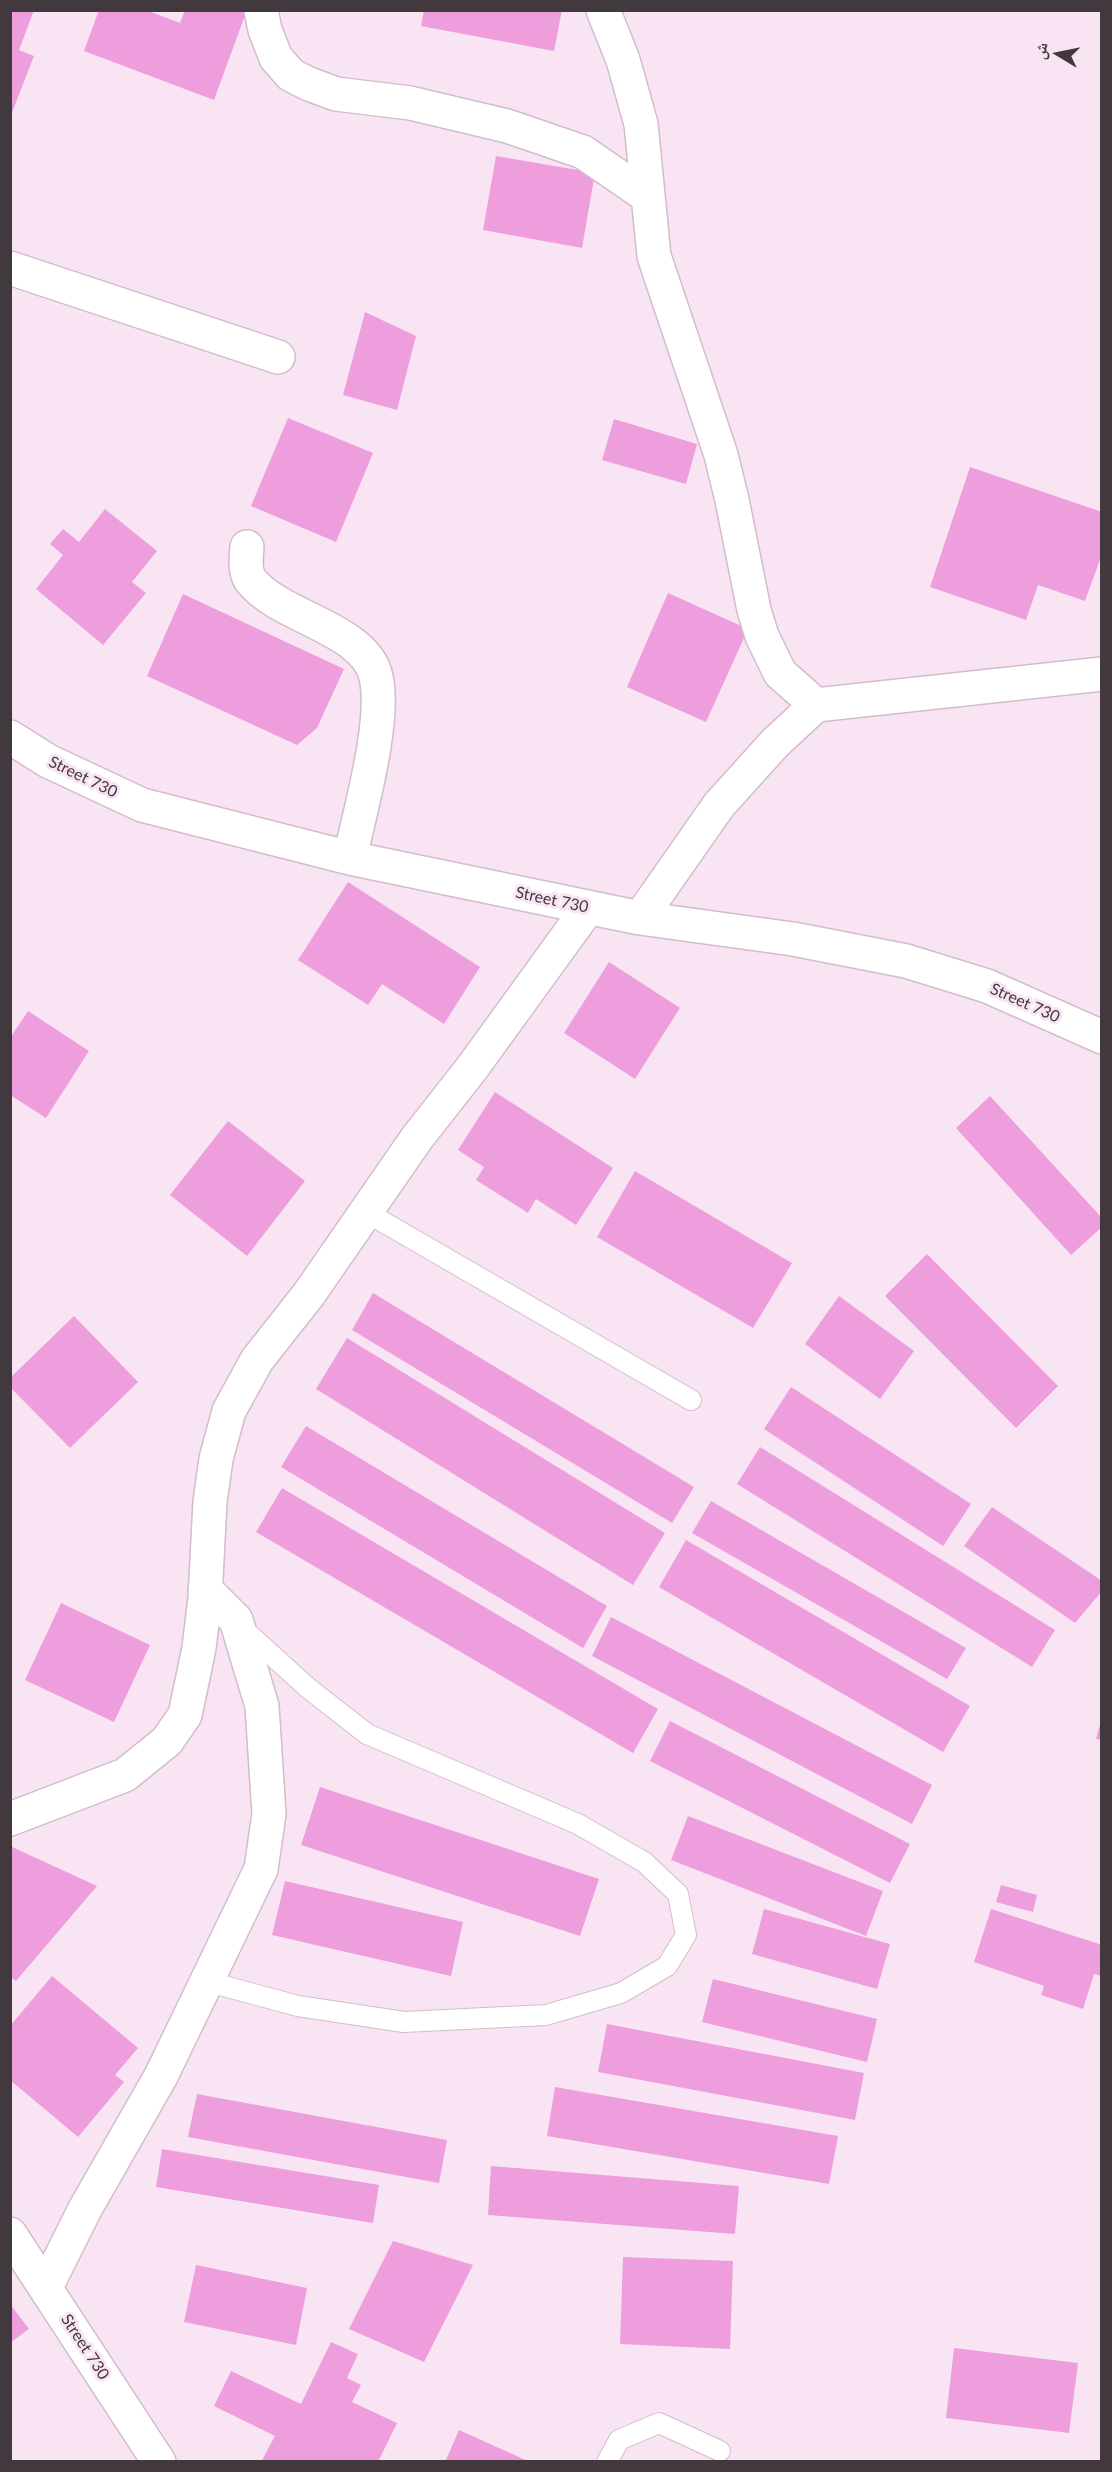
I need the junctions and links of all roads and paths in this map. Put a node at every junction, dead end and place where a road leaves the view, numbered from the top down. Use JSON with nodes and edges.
{"nodes":[{"id":1,"x":261,"y":10,"type":"edge"},
{"id":2,"x":603,"y":10,"type":"edge"},
{"id":3,"x":647,"y":196,"type":"junction"},
{"id":4,"x":10,"y":268,"type":"edge"},
{"id":5,"x":278,"y":357,"type":"dead end"},
{"id":6,"x":247,"y":547,"type":"dead end"},
{"id":7,"x":1101,"y":674,"type":"edge"},
{"id":8,"x":816,"y":705,"type":"junction"},
{"id":9,"x":10,"y":737,"type":"edge"},
{"id":10,"x":350,"y":858,"type":"junction"},
{"id":11,"x":588,"y":908,"type":"junction"},
{"id":12,"x":640,"y":918,"type":"junction"},
{"id":13,"x":1101,"y":1037,"type":"edge"},
{"id":14,"x":366,"y":1212,"type":"junction"},
{"id":15,"x":691,"y":1400,"type":"dead end"},
{"id":16,"x":205,"y":1589,"type":"junction"},
{"id":17,"x":237,"y":1624,"type":"junction"},
{"id":18,"x":10,"y":1819,"type":"edge"},
{"id":19,"x":209,"y":1982,"type":"junction"},
{"id":20,"x":10,"y":2234,"type":"edge"},
{"id":21,"x":46,"y":2287,"type":"junction"},
{"id":22,"x":720,"y":2451,"type":"dead end"},
{"id":23,"x":159,"y":2462,"type":"edge"},
{"id":24,"x":607,"y":2462,"type":"edge"}],
"edges":[{"from":1,"to":3,"type":"street"},
{"from":2,"to":3,"type":"street"},
{"from":3,"to":8,"type":"street"},
{"from":4,"to":5,"type":"street"},
{"from":6,"to":10,"type":"street"},
{"from":7,"to":8,"type":"street"},
{"from":8,"to":12,"type":"street"},
{"from":9,"to":10,"type":"street","name":"Street 730"},
{"from":10,"to":11,"type":"street","name":"Street 730"},
{"from":11,"to":12,"type":"street","name":"Street 730"},
{"from":11,"to":14,"type":"street"},
{"from":12,"to":13,"type":"street","name":"Street 730"},
{"from":14,"to":15,"type":"lane"},
{"from":14,"to":16,"type":"street"},
{"from":16,"to":17,"type":"street"},
{"from":16,"to":18,"type":"street"},
{"from":17,"to":19,"type":"street"},
{"from":17,"to":19,"type":"lane"},
{"from":19,"to":21,"type":"street"},
{"from":20,"to":21,"type":"street","name":"Street 730"},
{"from":21,"to":23,"type":"street","name":"Street 730"},
{"from":22,"to":24,"type":"lane"}]}
